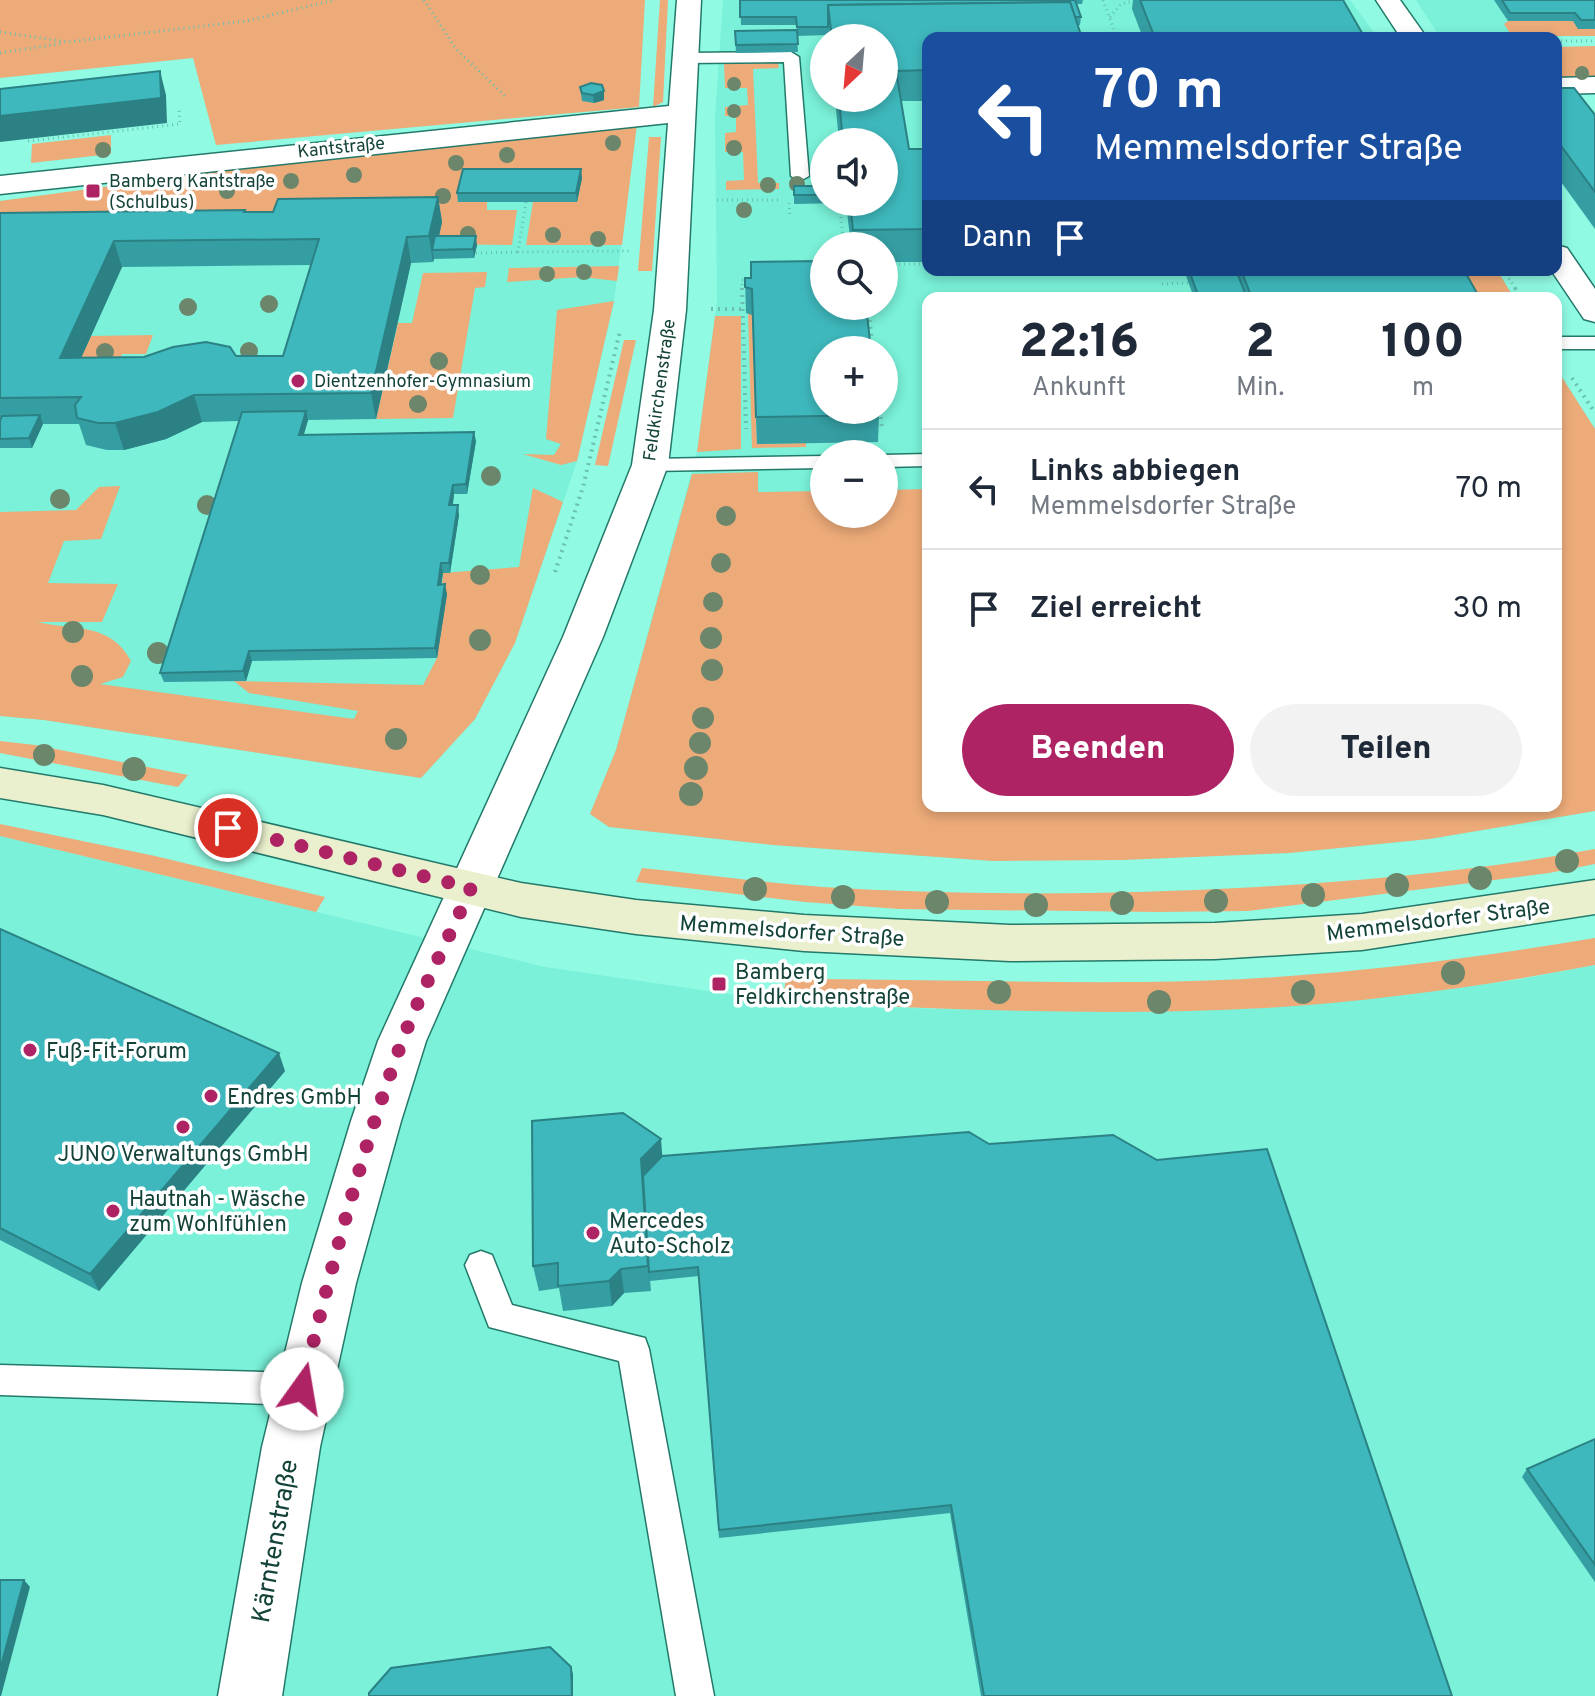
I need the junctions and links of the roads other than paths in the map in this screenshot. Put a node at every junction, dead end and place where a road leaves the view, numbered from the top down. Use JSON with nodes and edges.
{"nodes":[{"id":1,"x":689,"y":0,"type":"edge"},
{"id":2,"x":1388,"y":0,"type":"edge"},
{"id":3,"x":1410,"y":32,"type":"edge"},
{"id":4,"x":685,"y":58,"type":"junction"},
{"id":5,"x":1595,"y":85,"type":"edge"},
{"id":6,"x":1562,"y":91,"type":"edge"},
{"id":7,"x":683,"y":113,"type":"junction"},
{"id":8,"x":800,"y":176,"type":"dead end"},
{"id":9,"x":0,"y":185,"type":"edge"},
{"id":10,"x":1562,"y":263,"type":"edge"},
{"id":11,"x":1595,"y":312,"type":"edge"},
{"id":12,"x":1562,"y":343,"type":"edge"},
{"id":13,"x":1595,"y":343,"type":"edge"},
{"id":14,"x":922,"y":460,"type":"edge"},
{"id":15,"x":898,"y":461,"type":"edge"},
{"id":16,"x":810,"y":462,"type":"edge"},
{"id":17,"x":650,"y":465,"type":"junction"},
{"id":18,"x":0,"y":783,"type":"edge"},
{"id":19,"x":471,"y":888,"type":"junction"},
{"id":20,"x":1595,"y":897,"type":"edge"},
{"id":21,"x":481,"y":1265,"type":"dead end"},
{"id":22,"x":0,"y":1380,"type":"edge"},
{"id":23,"x":302,"y":1389,"type":"junction"},
{"id":24,"x":250,"y":1696,"type":"edge"},
{"id":25,"x":695,"y":1696,"type":"edge"}],
"edges":[{"from":1,"to":4,"type":"street","name":"Feldkirchenstraße"},
{"from":2,"to":3,"type":"street"},
{"from":4,"to":7,"type":"street","name":"Feldkirchenstraße"},
{"from":4,"to":8,"type":"lane"},
{"from":5,"to":6,"type":"street"},
{"from":7,"to":9,"type":"street","name":"Kantstraße"},
{"from":7,"to":17,"type":"street","name":"Feldkirchenstraße"},
{"from":10,"to":11,"type":"street"},
{"from":12,"to":13,"type":"lane"},
{"from":14,"to":15,"type":"lane"},
{"from":16,"to":17,"type":"lane"},
{"from":17,"to":19,"type":"street","name":"Feldkirchenstraße"},
{"from":18,"to":19,"type":"main road","name":"Memmelsdorfer Straße"},
{"from":19,"to":20,"type":"main road","name":"Memmelsdorfer Straße"},
{"from":19,"to":23,"type":"street","name":"Kärntenstraße"},
{"from":21,"to":25,"type":"lane"},
{"from":22,"to":23,"type":"lane"},
{"from":23,"to":24,"type":"street","name":"Kärntenstraße"}]}
